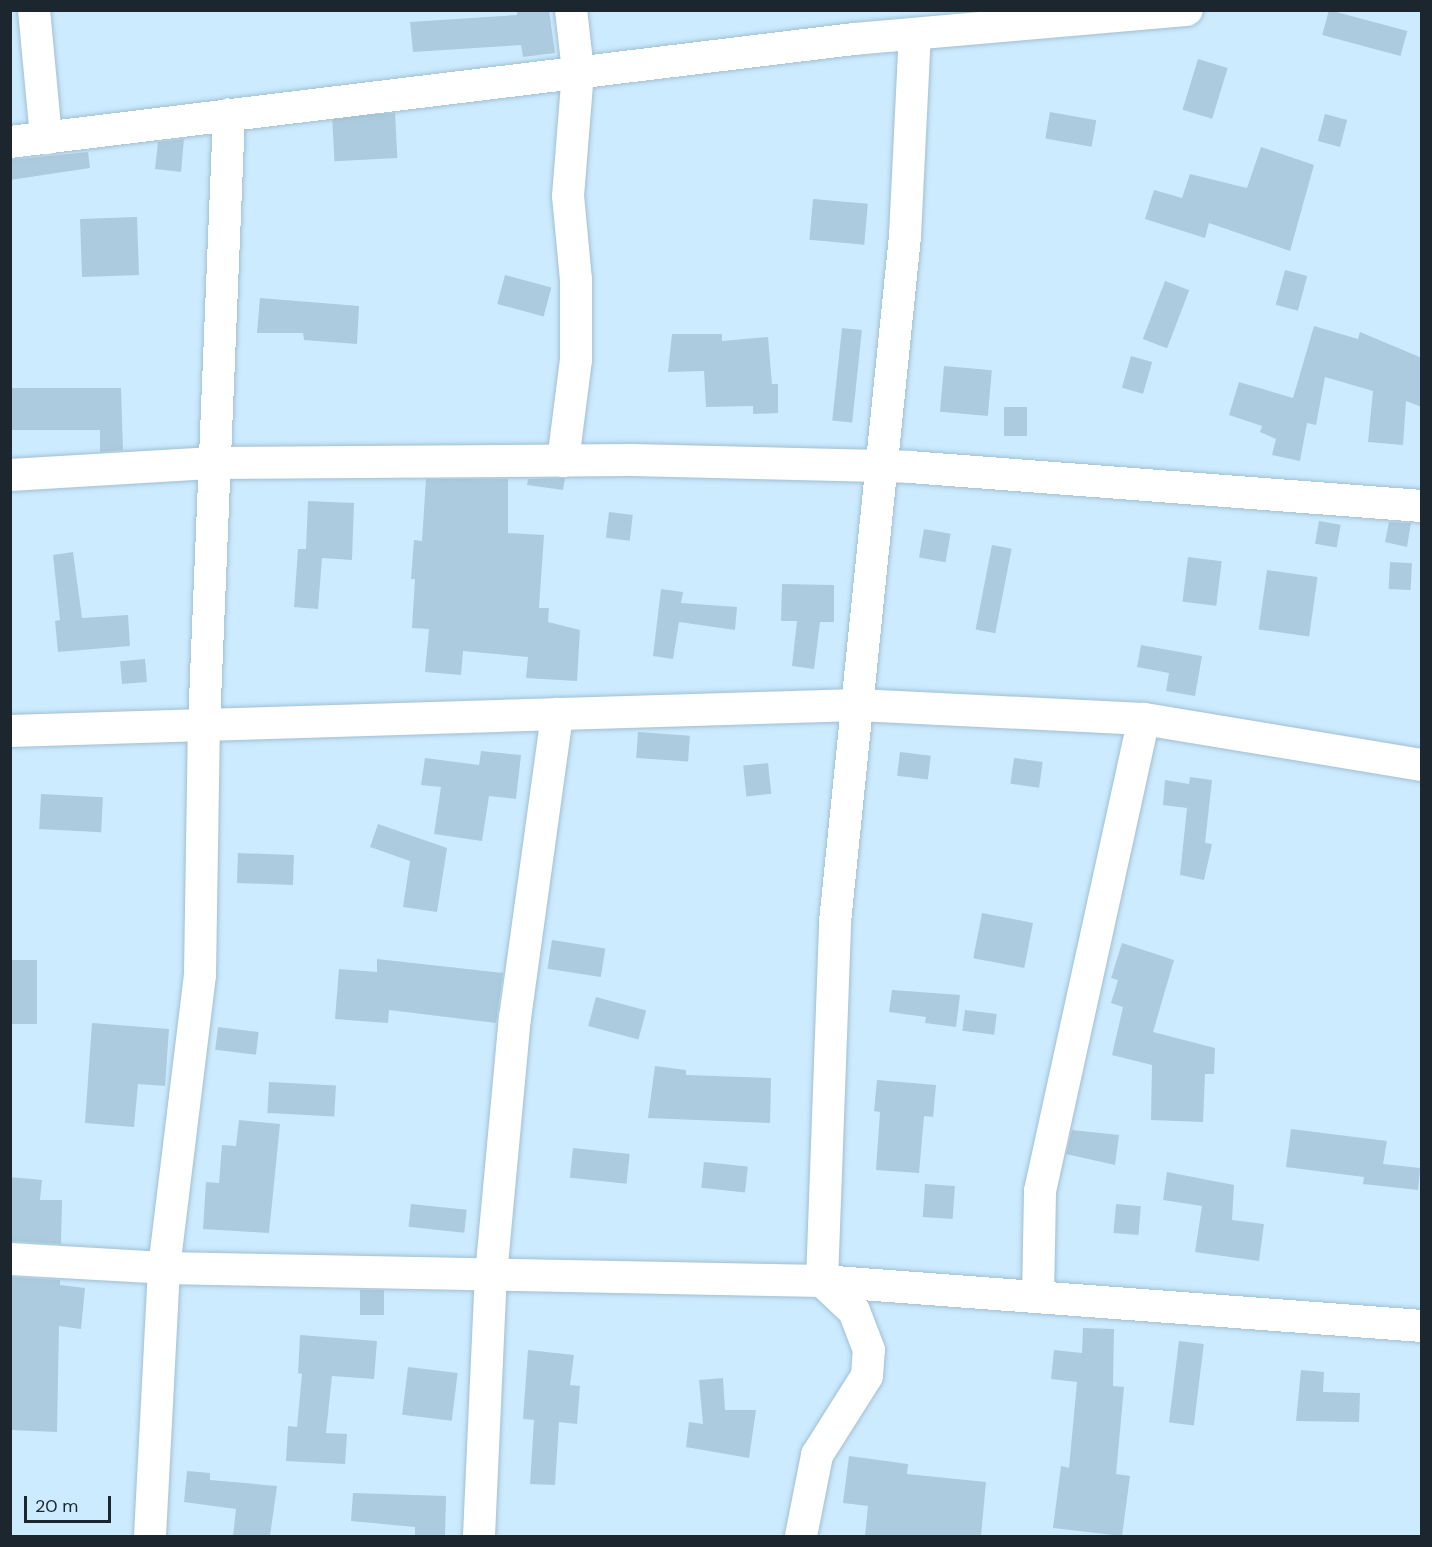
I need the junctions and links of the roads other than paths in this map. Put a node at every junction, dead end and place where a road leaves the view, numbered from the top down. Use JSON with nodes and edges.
{"nodes":[{"id":1,"x":33,"y":10,"type":"edge"},
{"id":2,"x":571,"y":10,"type":"edge"},
{"id":3,"x":1187,"y":10,"type":"edge"},
{"id":4,"x":1152,"y":12,"type":"edge"},
{"id":5,"x":915,"y":34,"type":"junction"},
{"id":6,"x":578,"y":71,"type":"junction"},
{"id":7,"x":229,"y":114,"type":"junction"},
{"id":8,"x":46,"y":138,"type":"junction"},
{"id":9,"x":10,"y":142,"type":"edge"},
{"id":10,"x":563,"y":461,"type":"junction"},
{"id":11,"x":214,"y":464,"type":"junction"},
{"id":12,"x":883,"y":466,"type":"junction"},
{"id":13,"x":10,"y":475,"type":"edge"},
{"id":14,"x":1422,"y":506,"type":"edge"},
{"id":15,"x":858,"y":705,"type":"junction"},
{"id":16,"x":557,"y":714,"type":"junction"},
{"id":17,"x":1144,"y":719,"type":"junction"},
{"id":18,"x":204,"y":725,"type":"junction"},
{"id":19,"x":10,"y":731,"type":"edge"},
{"id":20,"x":1422,"y":765,"type":"edge"},
{"id":21,"x":10,"y":1259,"type":"edge"},
{"id":22,"x":164,"y":1268,"type":"junction"},
{"id":23,"x":491,"y":1275,"type":"junction"},
{"id":24,"x":822,"y":1281,"type":"junction"},
{"id":25,"x":1038,"y":1297,"type":"junction"},
{"id":26,"x":1422,"y":1326,"type":"edge"},
{"id":27,"x":150,"y":1536,"type":"edge"},
{"id":28,"x":479,"y":1536,"type":"edge"},
{"id":29,"x":801,"y":1536,"type":"edge"}],
"edges":[{"from":1,"to":8,"type":"street"},
{"from":2,"to":6,"type":"street"},
{"from":3,"to":4,"type":"street"},
{"from":4,"to":5,"type":"street"},
{"from":5,"to":6,"type":"street"},
{"from":5,"to":12,"type":"street"},
{"from":6,"to":7,"type":"street"},
{"from":6,"to":10,"type":"street"},
{"from":7,"to":8,"type":"street"},
{"from":7,"to":11,"type":"street"},
{"from":8,"to":9,"type":"street"},
{"from":10,"to":11,"type":"street"},
{"from":10,"to":12,"type":"street"},
{"from":11,"to":13,"type":"street"},
{"from":11,"to":18,"type":"street"},
{"from":12,"to":14,"type":"street"},
{"from":12,"to":15,"type":"street"},
{"from":15,"to":16,"type":"street"},
{"from":15,"to":17,"type":"street"},
{"from":15,"to":24,"type":"street"},
{"from":16,"to":18,"type":"street"},
{"from":16,"to":23,"type":"street"},
{"from":17,"to":20,"type":"street"},
{"from":17,"to":25,"type":"street"},
{"from":18,"to":19,"type":"street"},
{"from":18,"to":22,"type":"street"},
{"from":21,"to":22,"type":"street"},
{"from":22,"to":23,"type":"street"},
{"from":22,"to":27,"type":"street"},
{"from":23,"to":24,"type":"street"},
{"from":23,"to":28,"type":"street"},
{"from":24,"to":25,"type":"street"},
{"from":24,"to":29,"type":"street"},
{"from":25,"to":26,"type":"street"}]}
